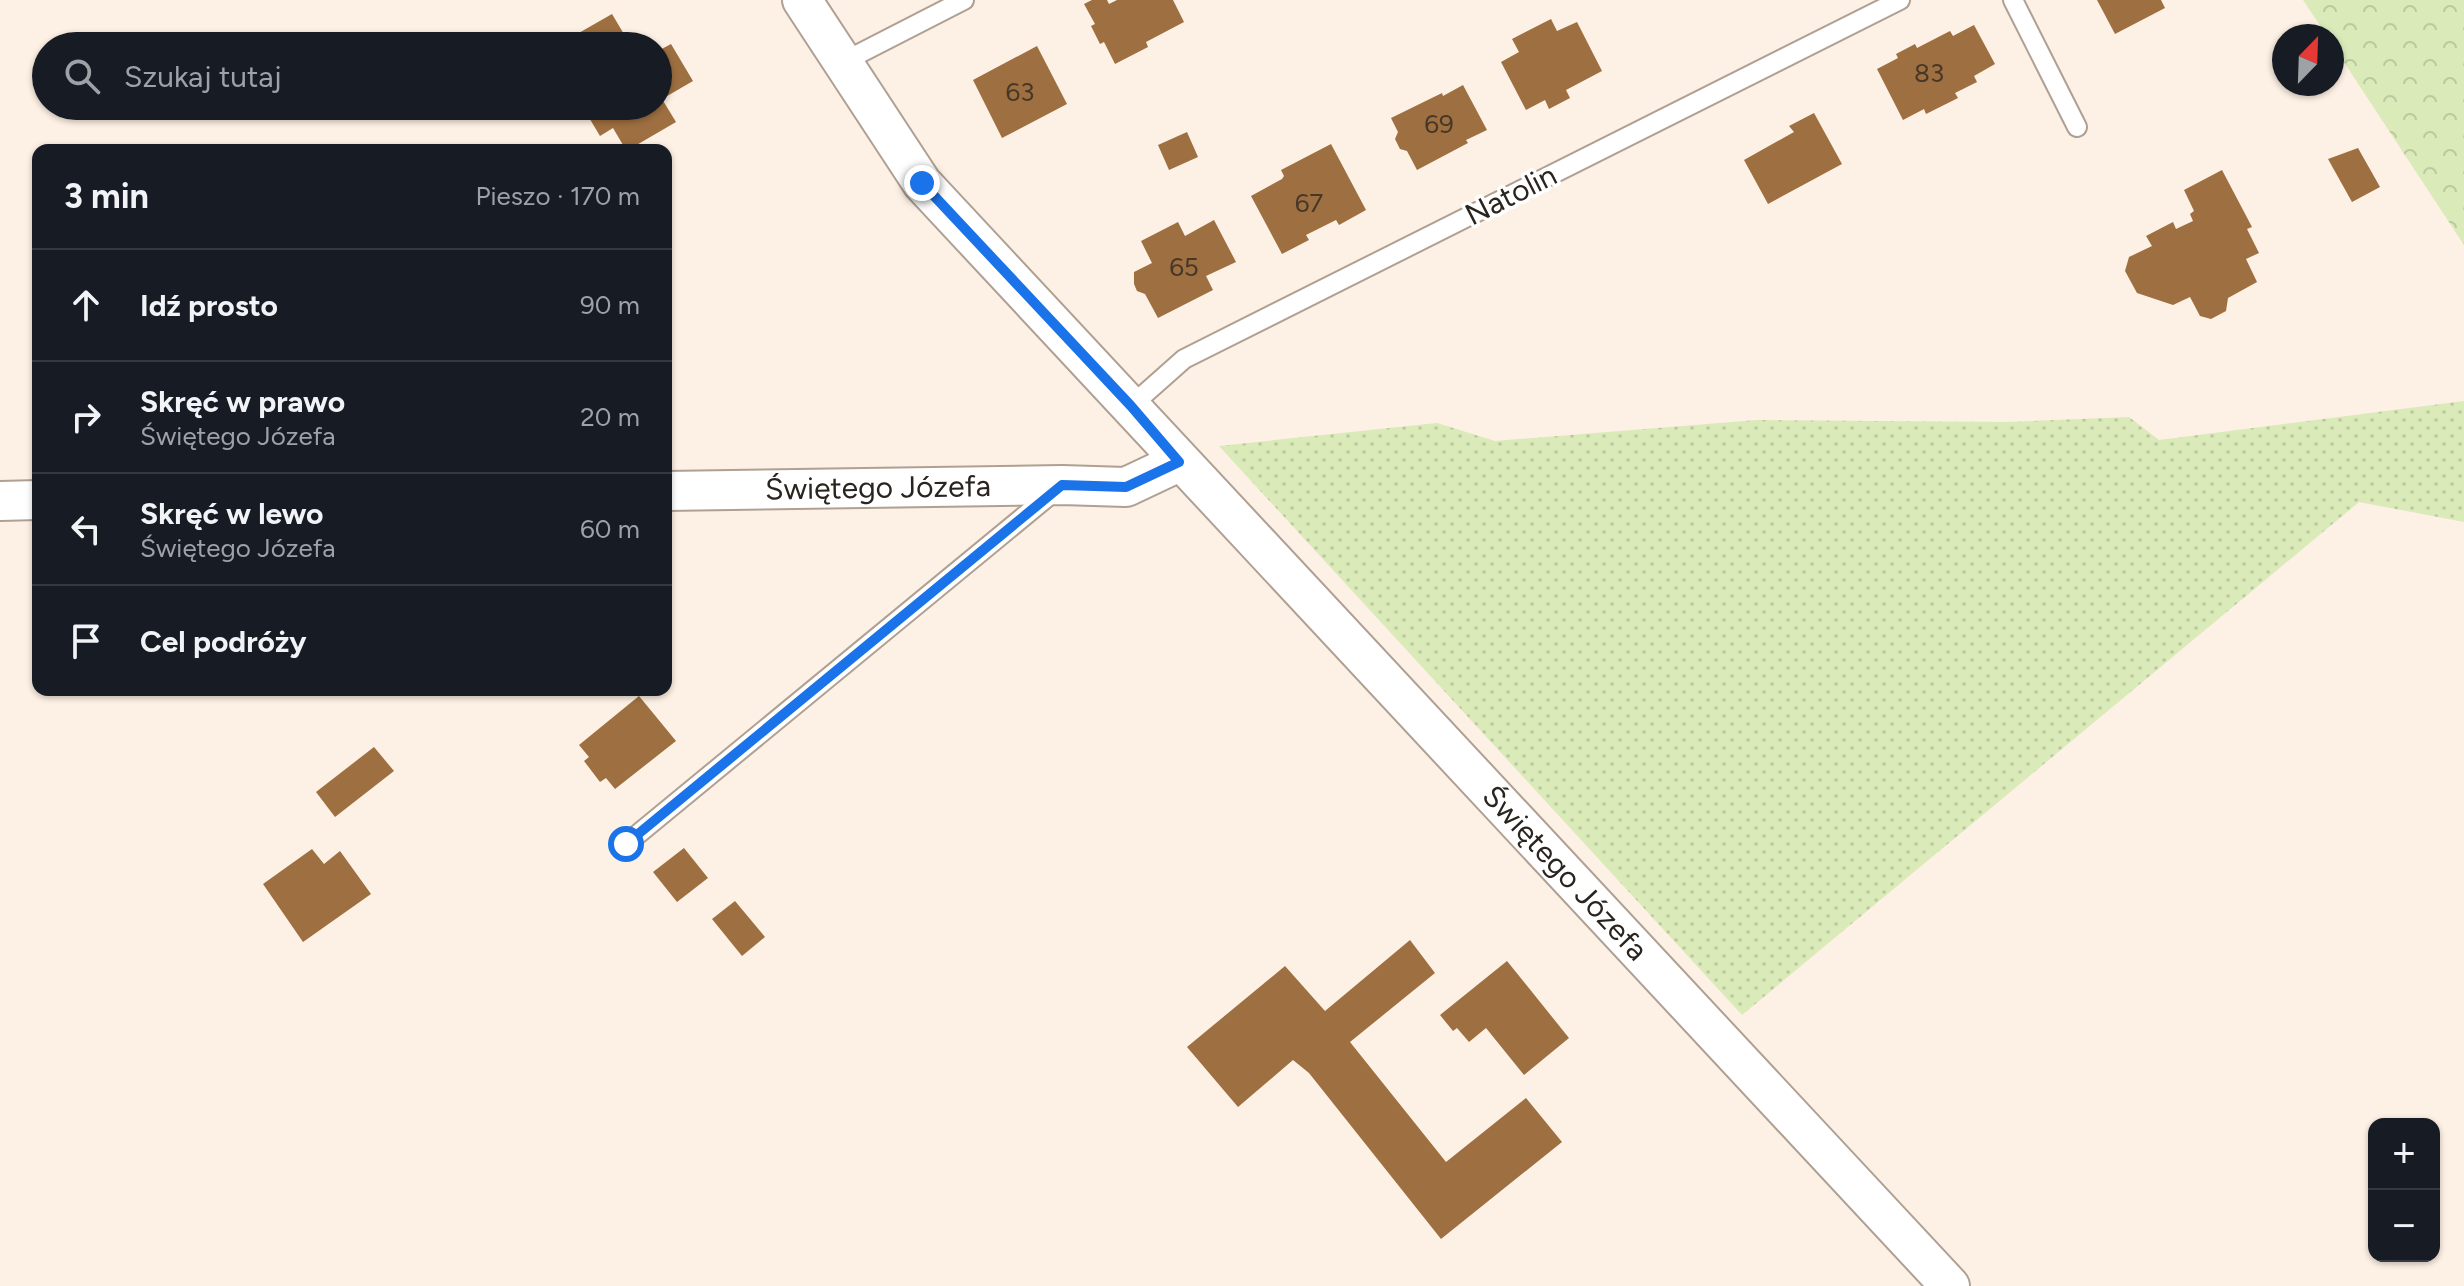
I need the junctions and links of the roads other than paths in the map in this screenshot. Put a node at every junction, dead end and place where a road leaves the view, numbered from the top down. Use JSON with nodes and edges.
{"nodes":[{"id":1,"x":802,"y":0,"type":"edge"},
{"id":2,"x":964,"y":0,"type":"edge"},
{"id":3,"x":1900,"y":0,"type":"edge"},
{"id":4,"x":2013,"y":0,"type":"edge"},
{"id":5,"x":841,"y":63,"type":"junction"},
{"id":6,"x":2077,"y":127,"type":"dead end"},
{"id":7,"x":1131,"y":406,"type":"junction"},
{"id":8,"x":1179,"y":462,"type":"junction"},
{"id":9,"x":1062,"y":485,"type":"junction"},
{"id":10,"x":672,"y":491,"type":"edge"},
{"id":11,"x":32,"y":500,"type":"edge"},
{"id":12,"x":0,"y":501,"type":"edge"},
{"id":13,"x":626,"y":844,"type":"dead end"},
{"id":14,"x":1950,"y":1286,"type":"edge"}],
"edges":[{"from":1,"to":5,"type":"street","name":"Świętego Józefa"},
{"from":2,"to":5,"type":"lane"},
{"from":3,"to":7,"type":"lane","name":"Natolin"},
{"from":4,"to":6,"type":"lane"},
{"from":5,"to":7,"type":"street","name":"Świętego Józefa"},
{"from":7,"to":8,"type":"street","name":"Świętego Józefa"},
{"from":8,"to":9,"type":"street","name":"Świętego Józefa"},
{"from":8,"to":14,"type":"street","name":"Świętego Józefa"},
{"from":9,"to":10,"type":"street","name":"Świętego Józefa"},
{"from":9,"to":13,"type":"lane"},
{"from":11,"to":12,"type":"street"}]}
